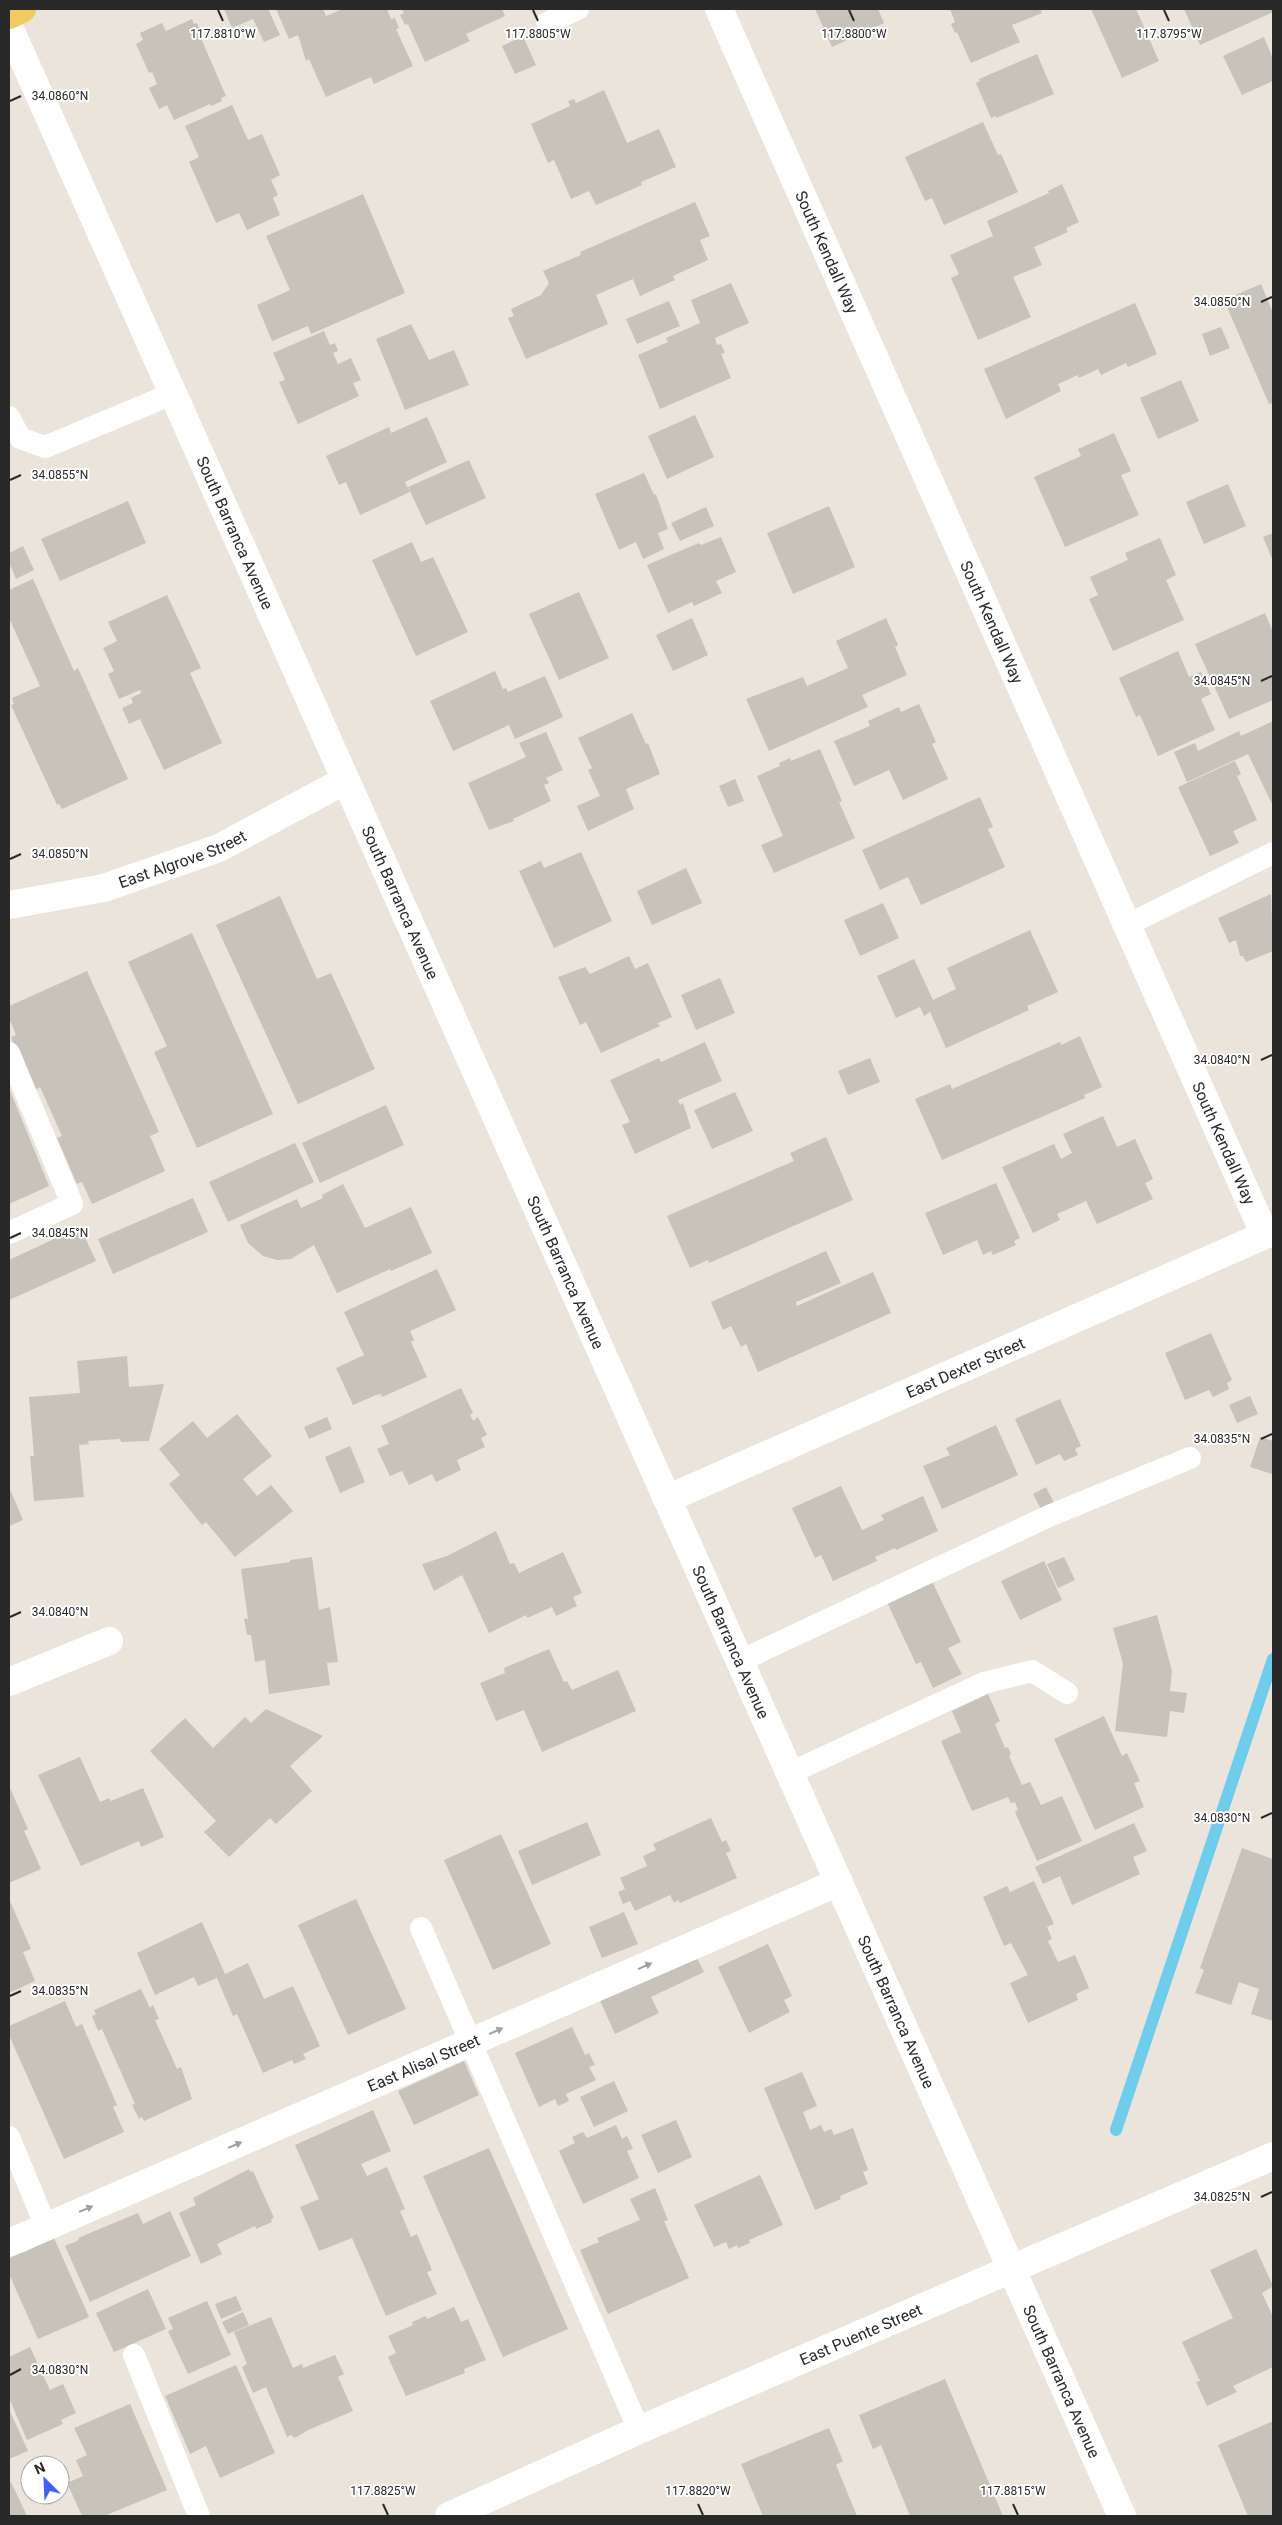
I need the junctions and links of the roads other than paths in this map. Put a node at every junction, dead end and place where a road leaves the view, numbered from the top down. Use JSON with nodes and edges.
{"nodes":[{"id":1,"x":22,"y":9,"type":"edge"},
{"id":2,"x":578,"y":9,"type":"edge"},
{"id":3,"x":720,"y":9,"type":"edge"},
{"id":4,"x":9,"y":15,"type":"edge"},
{"id":5,"x":547,"y":23,"type":"dead end"},
{"id":6,"x":9,"y":27,"type":"edge"},
{"id":7,"x":172,"y":394,"type":"junction"},
{"id":8,"x":9,"y":417,"type":"edge"},
{"id":9,"x":344,"y":780,"type":"junction"},
{"id":10,"x":1273,"y":853,"type":"edge"},
{"id":11,"x":9,"y":905,"type":"edge"},
{"id":12,"x":1127,"y":925,"type":"junction"},
{"id":13,"x":9,"y":1053,"type":"edge"},
{"id":14,"x":9,"y":1233,"type":"edge"},
{"id":15,"x":1265,"y":1235,"type":"joint"},
{"id":16,"x":1190,"y":1458,"type":"dead end"},
{"id":17,"x":667,"y":1499,"type":"junction"},
{"id":18,"x":109,"y":1641,"type":"dead end"},
{"id":19,"x":740,"y":1661,"type":"junction"},
{"id":20,"x":9,"y":1682,"type":"edge"},
{"id":21,"x":1067,"y":1693,"type":"dead end"},
{"id":22,"x":790,"y":1773,"type":"junction"},
{"id":23,"x":838,"y":1882,"type":"junction"},
{"id":24,"x":421,"y":1928,"type":"dead end"},
{"id":25,"x":471,"y":2042,"type":"junction"},
{"id":26,"x":9,"y":2137,"type":"edge"},
{"id":27,"x":1273,"y":2156,"type":"edge"},
{"id":28,"x":46,"y":2227,"type":"junction"},
{"id":29,"x":9,"y":2243,"type":"edge"},
{"id":30,"x":1010,"y":2268,"type":"junction"},
{"id":31,"x":134,"y":2355,"type":"dead end"},
{"id":32,"x":639,"y":2430,"type":"junction"},
{"id":33,"x":199,"y":2516,"type":"edge"},
{"id":34,"x":449,"y":2516,"type":"edge"},
{"id":35,"x":1122,"y":2516,"type":"edge"}],
"edges":[{"from":1,"to":4,"type":"main road"},
{"from":2,"to":5,"type":"lane"},
{"from":3,"to":12,"type":"street","name":"South Kendall Way"},
{"from":6,"to":7,"type":"street","name":"South Barranca Avenue"},
{"from":7,"to":8,"type":"lane"},
{"from":7,"to":9,"type":"street","name":"South Barranca Avenue"},
{"from":9,"to":11,"type":"street","name":"East Algrove Street"},
{"from":9,"to":17,"type":"street","name":"South Barranca Avenue"},
{"from":10,"to":12,"type":"lane"},
{"from":12,"to":15,"type":"street","name":"South Kendall Way"},
{"from":13,"to":14,"type":"lane"},
{"from":15,"to":17,"type":"street","name":"East Dexter Street"},
{"from":16,"to":19,"type":"lane"},
{"from":17,"to":19,"type":"street","name":"South Barranca Avenue"},
{"from":18,"to":20,"type":"street"},
{"from":19,"to":22,"type":"street","name":"South Barranca Avenue"},
{"from":21,"to":22,"type":"lane"},
{"from":22,"to":23,"type":"street","name":"South Barranca Avenue"},
{"from":25,"to":23,"type":"street","name":"East Alisal Street","one_way":true},
{"from":23,"to":30,"type":"street","name":"South Barranca Avenue"},
{"from":24,"to":25,"type":"lane"},
{"from":28,"to":25,"type":"street","name":"East Alisal Street","one_way":true},
{"from":25,"to":32,"type":"lane"},
{"from":26,"to":28,"type":"lane"},
{"from":27,"to":30,"type":"street","name":"East Puente Street"},
{"from":28,"to":29,"type":"street","name":"East Alisal Street"},
{"from":30,"to":32,"type":"street","name":"East Puente Street"},
{"from":30,"to":35,"type":"street","name":"South Barranca Avenue"},
{"from":31,"to":33,"type":"lane"},
{"from":32,"to":34,"type":"street","name":"East Puente Street"}]}
